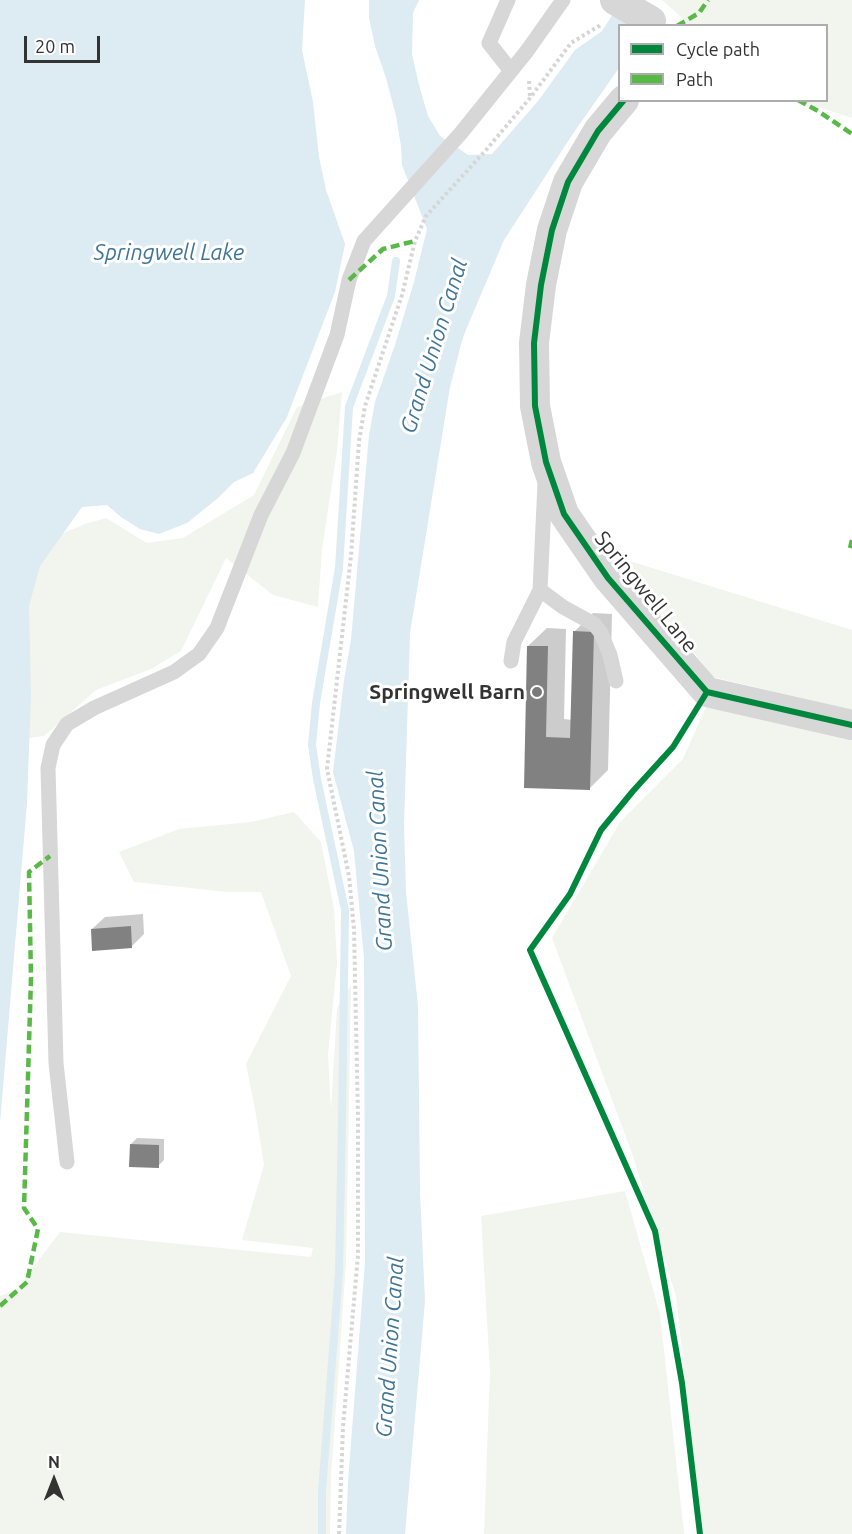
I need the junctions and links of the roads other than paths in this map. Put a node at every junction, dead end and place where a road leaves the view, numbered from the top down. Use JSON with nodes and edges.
{"nodes":[{"id":1,"x":508,"y":0,"type":"edge"},
{"id":2,"x":563,"y":0,"type":"edge"},
{"id":3,"x":610,"y":9,"type":"edge"},
{"id":4,"x":654,"y":23,"type":"edge"},
{"id":5,"x":511,"y":71,"type":"junction"},
{"id":6,"x":622,"y":102,"type":"edge"},
{"id":7,"x":546,"y":462,"type":"junction"},
{"id":8,"x":540,"y":590,"type":"junction"},
{"id":9,"x":511,"y":661,"type":"dead end"},
{"id":10,"x":616,"y":681,"type":"dead end"},
{"id":11,"x":852,"y":725,"type":"edge"},
{"id":12,"x":67,"y":1162,"type":"dead end"}],
"edges":[{"from":1,"to":5,"type":"lane"},
{"from":2,"to":5,"type":"lane"},
{"from":3,"to":4,"type":"street","bridge":true},
{"from":5,"to":12,"type":"lane"},
{"from":6,"to":7,"type":"street","name":"Springwell Lane"},
{"from":7,"to":8,"type":"lane"},
{"from":7,"to":11,"type":"street","name":"Springwell Lane"},
{"from":8,"to":9,"type":"lane"},
{"from":8,"to":10,"type":"lane"}]}
